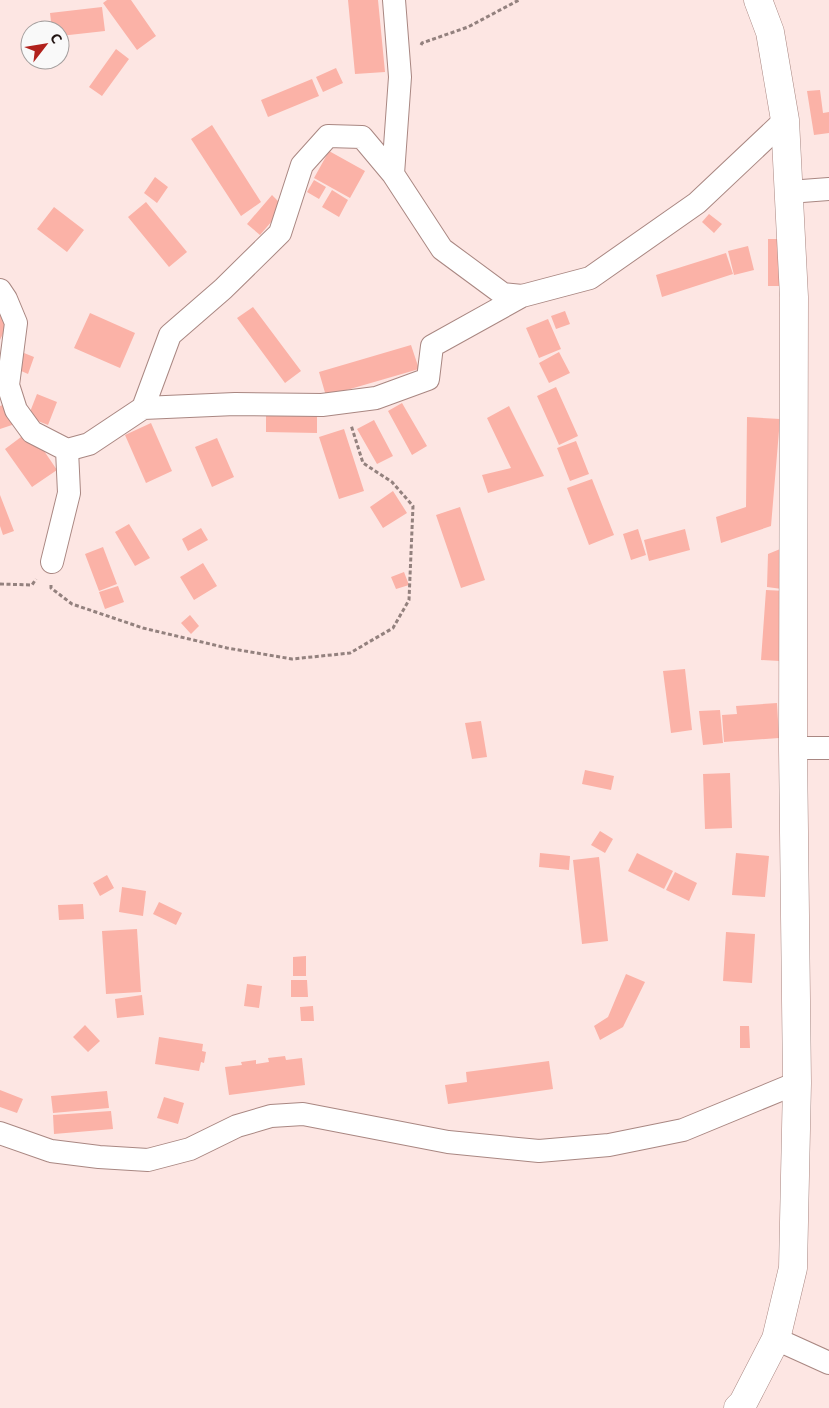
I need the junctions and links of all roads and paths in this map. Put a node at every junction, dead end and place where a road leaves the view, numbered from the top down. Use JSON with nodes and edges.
{"nodes":[{"id":1,"x":394,"y":0,"type":"edge"},
{"id":2,"x":519,"y":0,"type":"edge"},
{"id":3,"x":758,"y":0,"type":"edge"},
{"id":4,"x":400,"y":77,"type":"junction"},
{"id":5,"x":785,"y":120,"type":"junction"},
{"id":6,"x":393,"y":174,"type":"junction"},
{"id":7,"x":829,"y":189,"type":"edge"},
{"id":8,"x":789,"y":192,"type":"junction"},
{"id":9,"x":0,"y":290,"type":"edge"},
{"id":10,"x":522,"y":296,"type":"junction"},
{"id":11,"x":376,"y":398,"type":"junction"},
{"id":12,"x":143,"y":408,"type":"junction"},
{"id":13,"x":67,"y":450,"type":"junction"},
{"id":14,"x":52,"y":562,"type":"junction"},
{"id":15,"x":0,"y":584,"type":"edge"},
{"id":16,"x":793,"y":748,"type":"junction"},
{"id":17,"x":829,"y":748,"type":"edge"},
{"id":18,"x":797,"y":1083,"type":"junction"},
{"id":19,"x":0,"y":1132,"type":"edge"},
{"id":20,"x":776,"y":1339,"type":"junction"},
{"id":21,"x":829,"y":1363,"type":"edge"},
{"id":22,"x":738,"y":1408,"type":"edge"}],
"edges":[{"from":1,"to":4,"type":"street"},
{"from":2,"to":4,"type":"path"},
{"from":3,"to":5,"type":"street"},
{"from":4,"to":6,"type":"street"},
{"from":5,"to":8,"type":"street"},
{"from":5,"to":10,"type":"street"},
{"from":6,"to":10,"type":"street"},
{"from":6,"to":12,"type":"street"},
{"from":7,"to":8,"type":"street"},
{"from":8,"to":16,"type":"street"},
{"from":9,"to":13,"type":"street"},
{"from":10,"to":11,"type":"street"},
{"from":11,"to":12,"type":"street"},
{"from":11,"to":14,"type":"path"},
{"from":12,"to":13,"type":"street"},
{"from":13,"to":14,"type":"street"},
{"from":14,"to":15,"type":"path"},
{"from":16,"to":17,"type":"street"},
{"from":16,"to":18,"type":"street"},
{"from":18,"to":19,"type":"street"},
{"from":18,"to":20,"type":"street"},
{"from":20,"to":21,"type":"street"},
{"from":20,"to":22,"type":"street"}]}
